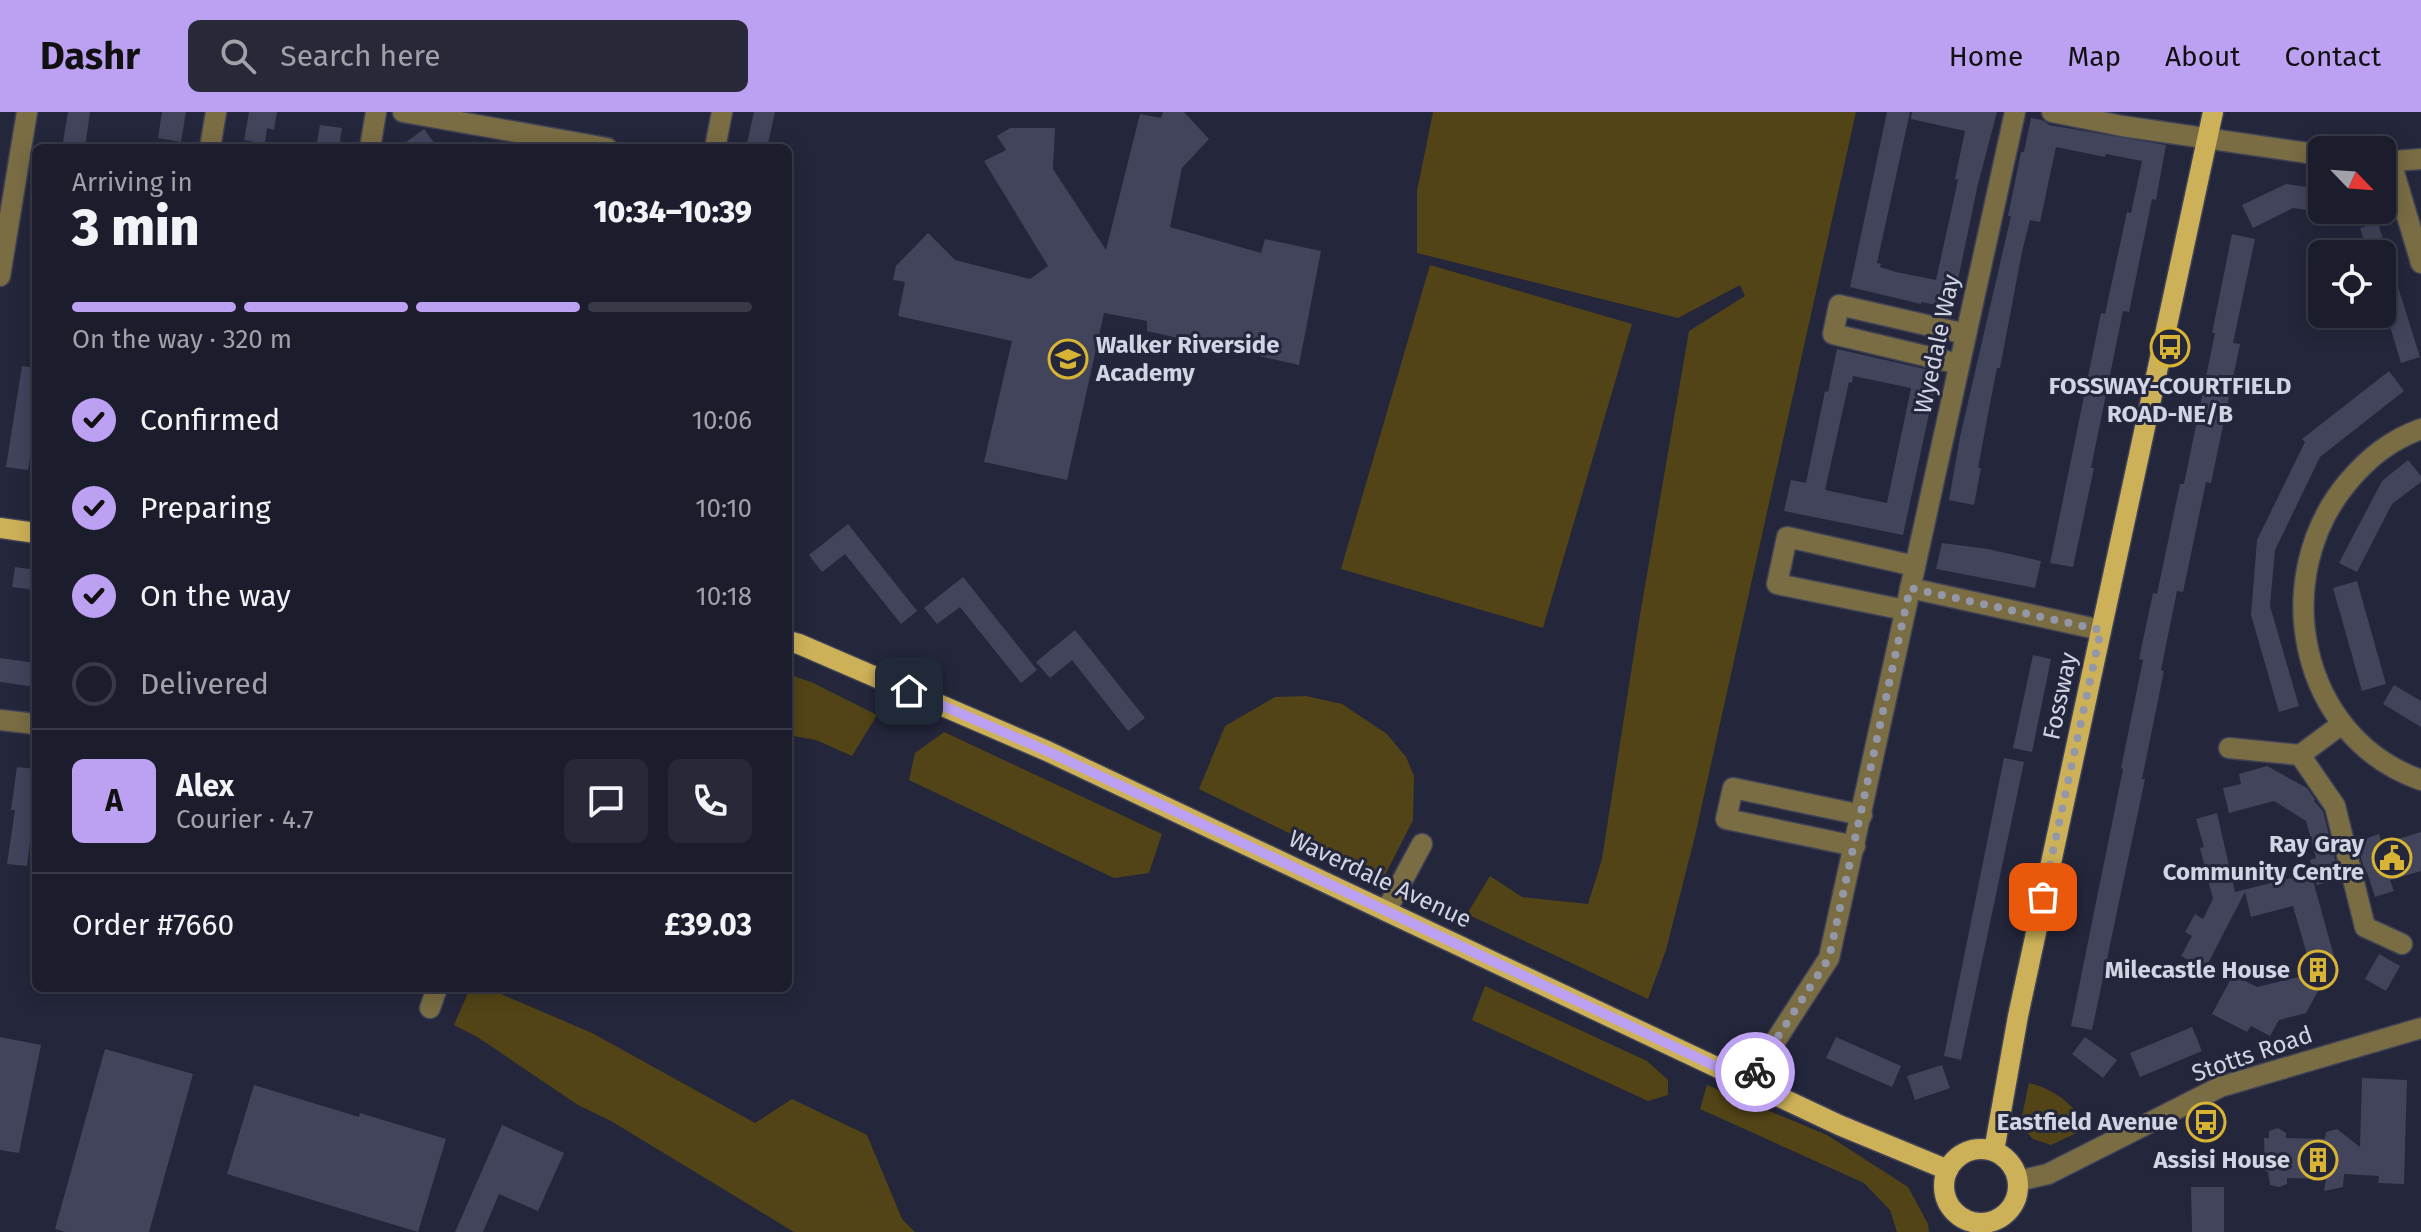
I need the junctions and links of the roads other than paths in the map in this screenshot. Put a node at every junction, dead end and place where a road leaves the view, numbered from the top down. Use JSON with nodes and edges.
{"nodes":[{"id":1,"x":27,"y":112,"type":"edge"},
{"id":2,"x":216,"y":112,"type":"edge"},
{"id":3,"x":376,"y":112,"type":"edge"},
{"id":4,"x":403,"y":112,"type":"edge"},
{"id":5,"x":722,"y":112,"type":"edge"},
{"id":6,"x":2015,"y":112,"type":"edge"},
{"id":7,"x":2052,"y":112,"type":"edge"},
{"id":8,"x":2213,"y":112,"type":"edge"},
{"id":9,"x":2209,"y":138,"type":"junction"},
{"id":10,"x":531,"y":142,"type":"edge"},
{"id":11,"x":211,"y":144,"type":"edge"},
{"id":12,"x":371,"y":144,"type":"edge"},
{"id":13,"x":556,"y":144,"type":"edge"},
{"id":14,"x":716,"y":144,"type":"edge"},
{"id":15,"x":2308,"y":153,"type":"edge"},
{"id":16,"x":2421,"y":159,"type":"edge"},
{"id":17,"x":2396,"y":161,"type":"edge"},
{"id":18,"x":2396,"y":189,"type":"edge"},
{"id":19,"x":2421,"y":263,"type":"edge"},
{"id":20,"x":0,"y":276,"type":"edge"},
{"id":21,"x":1966,"y":334,"type":"junction"},
{"id":22,"x":1959,"y":364,"type":"junction"},
{"id":23,"x":2421,"y":429,"type":"edge"},
{"id":24,"x":0,"y":528,"type":"edge"},
{"id":25,"x":32,"y":532,"type":"edge"},
{"id":26,"x":1915,"y":566,"type":"junction"},
{"id":27,"x":1910,"y":588,"type":"junction"},
{"id":28,"x":1905,"y":610,"type":"junction"},
{"id":29,"x":2101,"y":630,"type":"junction"},
{"id":30,"x":792,"y":642,"type":"edge"},
{"id":31,"x":0,"y":720,"type":"edge"},
{"id":32,"x":32,"y":724,"type":"edge"},
{"id":33,"x":2342,"y":724,"type":"junction"},
{"id":34,"x":2229,"y":748,"type":"dead end"},
{"id":35,"x":2300,"y":755,"type":"junction"},
{"id":36,"x":2421,"y":780,"type":"edge"},
{"id":37,"x":1862,"y":815,"type":"junction"},
{"id":38,"x":1422,"y":844,"type":"dead end"},
{"id":39,"x":1855,"y":846,"type":"junction"},
{"id":40,"x":1386,"y":911,"type":"junction"},
{"id":41,"x":2402,"y":944,"type":"dead end"},
{"id":42,"x":436,"y":992,"type":"edge"},
{"id":43,"x":430,"y":1008,"type":"dead end"},
{"id":44,"x":2421,"y":1028,"type":"edge"},
{"id":45,"x":1749,"y":1082,"type":"junction"},
{"id":46,"x":1994,"y":1151,"type":"junction"},
{"id":47,"x":1948,"y":1170,"type":"junction"},
{"id":48,"x":2018,"y":1181,"type":"junction"},
{"id":49,"x":1978,"y":1228,"type":"edge"}],
"edges":[{"from":1,"to":20,"type":"street"},
{"from":2,"to":11,"type":"street"},
{"from":3,"to":12,"type":"street"},
{"from":4,"to":10,"type":"street"},
{"from":5,"to":14,"type":"street"},
{"from":6,"to":21,"type":"street","name":"Wyedale Way"},
{"from":7,"to":9,"type":"street"},
{"from":8,"to":9,"type":"main road","name":"Fossway"},
{"from":9,"to":15,"type":"street"},
{"from":9,"to":29,"type":"main road","name":"Fossway"},
{"from":10,"to":13,"type":"street"},
{"from":16,"to":17,"type":"street"},
{"from":18,"to":19,"type":"street"},
{"from":21,"to":22,"type":"street","name":"Wyedale Way"},
{"from":21,"to":22,"type":"street"},
{"from":22,"to":26,"type":"street","name":"Wyedale Way"},
{"from":23,"to":33,"type":"street"},
{"from":24,"to":25,"type":"main road"},
{"from":26,"to":27,"type":"street","name":"Wyedale Way"},
{"from":26,"to":28,"type":"street"},
{"from":27,"to":28,"type":"street","name":"Wyedale Way"},
{"from":27,"to":29,"type":"street"},
{"from":28,"to":37,"type":"street","name":"Wyedale Way"},
{"from":29,"to":46,"type":"main road","name":"Fossway"},
{"from":30,"to":40,"type":"main road","name":"Waverdale Avenue"},
{"from":31,"to":32,"type":"street"},
{"from":33,"to":35,"type":"street"},
{"from":33,"to":36,"type":"street"},
{"from":34,"to":35,"type":"street"},
{"from":35,"to":41,"type":"street"},
{"from":37,"to":39,"type":"street","name":"Wyedale Way"},
{"from":37,"to":39,"type":"street"},
{"from":38,"to":40,"type":"street"},
{"from":39,"to":45,"type":"street","name":"Wyedale Way"},
{"from":40,"to":45,"type":"main road","name":"Waverdale Avenue"},
{"from":42,"to":43,"type":"street"},
{"from":44,"to":48,"type":"street","name":"Stotts Road"},
{"from":45,"to":47,"type":"main road","name":"Waverdale Avenue"},
{"from":46,"to":47,"type":"main road"},
{"from":46,"to":48,"type":"main road"},
{"from":47,"to":49,"type":"main road"},
{"from":48,"to":49,"type":"main road"}]}
